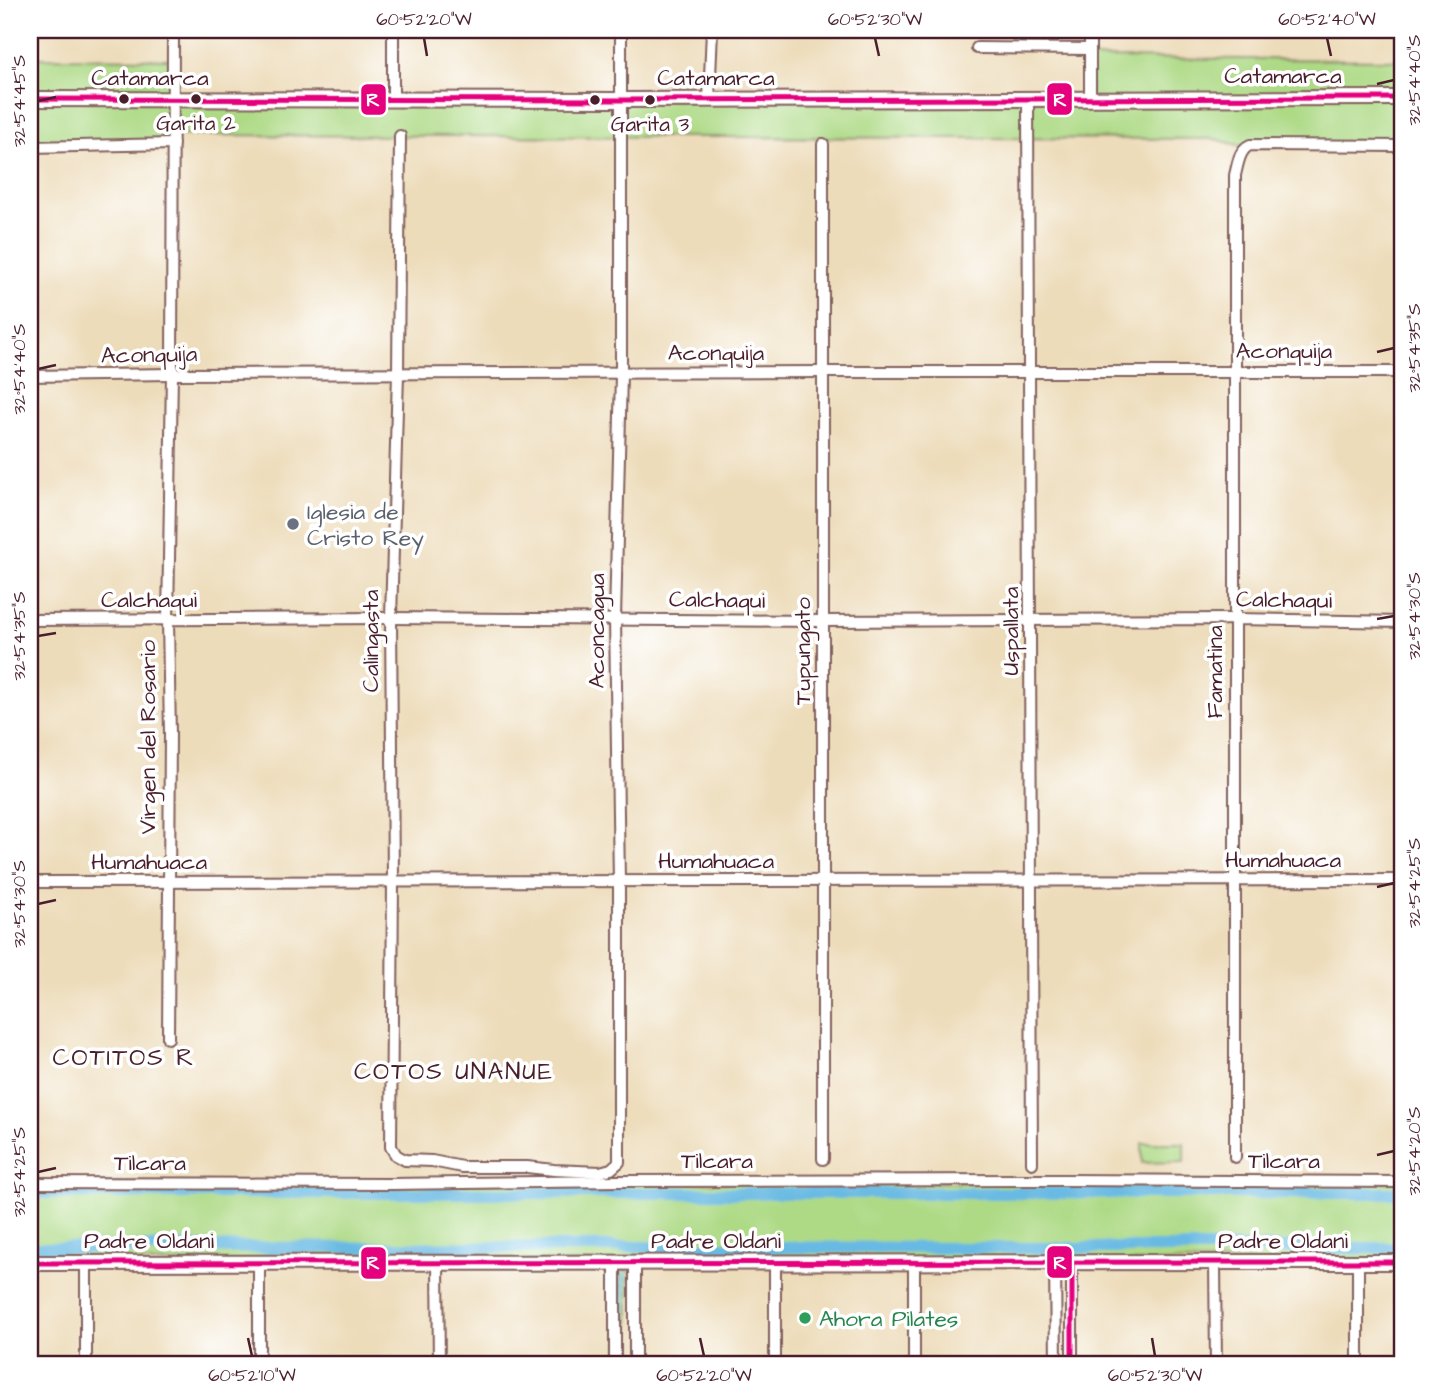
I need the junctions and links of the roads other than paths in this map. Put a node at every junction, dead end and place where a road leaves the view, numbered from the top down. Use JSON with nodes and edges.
{"nodes":[{"id":1,"x":173,"y":30,"type":"edge"},
{"id":2,"x":393,"y":30,"type":"edge"},
{"id":3,"x":621,"y":30,"type":"edge"},
{"id":4,"x":712,"y":30,"type":"edge"},
{"id":5,"x":1090,"y":30,"type":"edge"},
{"id":6,"x":977,"y":48,"type":"dead end"},
{"id":7,"x":1090,"y":49,"type":"junction"},
{"id":8,"x":1403,"y":98,"type":"edge"},
{"id":9,"x":30,"y":99,"type":"edge"},
{"id":10,"x":173,"y":99,"type":"junction"},
{"id":11,"x":1028,"y":99,"type":"junction"},
{"id":12,"x":1090,"y":99,"type":"junction"},
{"id":13,"x":393,"y":100,"type":"junction"},
{"id":14,"x":621,"y":100,"type":"junction"},
{"id":15,"x":709,"y":100,"type":"junction"},
{"id":16,"x":400,"y":136,"type":"dead end"},
{"id":17,"x":173,"y":144,"type":"junction"},
{"id":18,"x":823,"y":144,"type":"dead end"},
{"id":19,"x":30,"y":146,"type":"edge"},
{"id":20,"x":1403,"y":146,"type":"edge"},
{"id":21,"x":1234,"y":371,"type":"junction"},
{"id":22,"x":823,"y":372,"type":"junction"},
{"id":23,"x":1403,"y":372,"type":"edge"},
{"id":24,"x":1029,"y":373,"type":"junction"},
{"id":25,"x":172,"y":374,"type":"junction"},
{"id":26,"x":398,"y":374,"type":"junction"},
{"id":27,"x":621,"y":374,"type":"junction"},
{"id":28,"x":30,"y":376,"type":"edge"},
{"id":29,"x":391,"y":618,"type":"junction"},
{"id":30,"x":615,"y":619,"type":"junction"},
{"id":31,"x":1235,"y":619,"type":"junction"},
{"id":32,"x":30,"y":620,"type":"edge"},
{"id":33,"x":168,"y":620,"type":"junction"},
{"id":34,"x":1031,"y":620,"type":"junction"},
{"id":35,"x":822,"y":621,"type":"junction"},
{"id":36,"x":1403,"y":622,"type":"edge"},
{"id":37,"x":822,"y":880,"type":"junction"},
{"id":38,"x":1031,"y":880,"type":"junction"},
{"id":39,"x":1236,"y":880,"type":"junction"},
{"id":40,"x":1403,"y":880,"type":"edge"},
{"id":41,"x":619,"y":881,"type":"junction"},
{"id":42,"x":30,"y":882,"type":"edge"},
{"id":43,"x":169,"y":882,"type":"junction"},
{"id":44,"x":393,"y":882,"type":"junction"},
{"id":45,"x":168,"y":1038,"type":"dead end"},
{"id":46,"x":391,"y":1147,"type":"joint"},
{"id":47,"x":1235,"y":1157,"type":"dead end"},
{"id":48,"x":822,"y":1159,"type":"dead end"},
{"id":49,"x":1032,"y":1163,"type":"dead end"},
{"id":50,"x":1403,"y":1182,"type":"edge"},
{"id":51,"x":30,"y":1183,"type":"edge"},
{"id":52,"x":1055,"y":1262,"type":"junction"},
{"id":53,"x":1072,"y":1262,"type":"junction"},
{"id":54,"x":1215,"y":1262,"type":"junction"},
{"id":55,"x":1358,"y":1262,"type":"junction"},
{"id":56,"x":1403,"y":1262,"type":"edge"},
{"id":57,"x":30,"y":1263,"type":"edge"},
{"id":58,"x":86,"y":1263,"type":"junction"},
{"id":59,"x":259,"y":1263,"type":"junction"},
{"id":60,"x":438,"y":1263,"type":"junction"},
{"id":61,"x":615,"y":1263,"type":"junction"},
{"id":62,"x":635,"y":1263,"type":"junction"},
{"id":63,"x":775,"y":1263,"type":"junction"},
{"id":64,"x":914,"y":1263,"type":"junction"},
{"id":65,"x":86,"y":1364,"type":"edge"},
{"id":66,"x":259,"y":1364,"type":"edge"},
{"id":67,"x":439,"y":1364,"type":"edge"},
{"id":68,"x":615,"y":1364,"type":"edge"},
{"id":69,"x":635,"y":1364,"type":"edge"},
{"id":70,"x":775,"y":1364,"type":"edge"},
{"id":71,"x":914,"y":1364,"type":"edge"},
{"id":72,"x":1056,"y":1364,"type":"edge"},
{"id":73,"x":1072,"y":1364,"type":"edge"},
{"id":74,"x":1216,"y":1364,"type":"edge"},
{"id":75,"x":1358,"y":1364,"type":"edge"}],
"edges":[{"from":1,"to":10,"type":"street","name":"Virgen del Rosario"},
{"from":2,"to":13,"type":"street"},
{"from":3,"to":14,"type":"street","name":"Aconcagua"},
{"from":4,"to":15,"type":"street"},
{"from":5,"to":7,"type":"street"},
{"from":6,"to":7,"type":"street"},
{"from":7,"to":12,"type":"street"},
{"from":8,"to":12,"type":"main road","name":"Catamarca"},
{"from":9,"to":10,"type":"main road","name":"Catamarca"},
{"from":10,"to":13,"type":"main road","name":"Catamarca"},
{"from":10,"to":17,"type":"street","name":"Virgen del Rosario"},
{"from":11,"to":12,"type":"main road","name":"Catamarca"},
{"from":11,"to":15,"type":"main road","name":"Catamarca"},
{"from":11,"to":24,"type":"street","name":"Uspallata"},
{"from":13,"to":14,"type":"main road","name":"Catamarca"},
{"from":14,"to":15,"type":"main road","name":"Catamarca"},
{"from":14,"to":27,"type":"street","name":"Aconcagua"},
{"from":16,"to":26,"type":"street","name":"Calingasta"},
{"from":17,"to":19,"type":"street"},
{"from":17,"to":25,"type":"street","name":"Virgen del Rosario"},
{"from":18,"to":22,"type":"street","name":"Tupungato"},
{"from":20,"to":21,"type":"street","name":"Famatina"},
{"from":21,"to":23,"type":"street","name":"Aconquija"},
{"from":21,"to":24,"type":"street","name":"Aconquija"},
{"from":21,"to":31,"type":"street","name":"Famatina"},
{"from":22,"to":24,"type":"street","name":"Aconquija"},
{"from":22,"to":27,"type":"street","name":"Aconquija"},
{"from":22,"to":35,"type":"street","name":"Tupungato"},
{"from":24,"to":34,"type":"street","name":"Uspallata"},
{"from":25,"to":26,"type":"street","name":"Aconquija"},
{"from":25,"to":28,"type":"street","name":"Aconquija"},
{"from":25,"to":33,"type":"street","name":"Virgen del Rosario"},
{"from":26,"to":27,"type":"street","name":"Aconquija"},
{"from":26,"to":29,"type":"street","name":"Calingasta"},
{"from":27,"to":30,"type":"street","name":"Aconcagua"},
{"from":29,"to":30,"type":"street","name":"Calchaqui"},
{"from":29,"to":33,"type":"street","name":"Calchaqui"},
{"from":29,"to":44,"type":"street","name":"Calingasta"},
{"from":30,"to":35,"type":"street","name":"Calchaqui"},
{"from":30,"to":41,"type":"street","name":"Aconcagua"},
{"from":31,"to":34,"type":"street","name":"Calchaqui"},
{"from":31,"to":36,"type":"street","name":"Calchaqui"},
{"from":31,"to":39,"type":"street","name":"Famatina"},
{"from":32,"to":33,"type":"street","name":"Calchaqui"},
{"from":33,"to":43,"type":"street","name":"Virgen del Rosario"},
{"from":34,"to":35,"type":"street","name":"Calchaqui"},
{"from":34,"to":38,"type":"street","name":"Uspallata"},
{"from":35,"to":37,"type":"street","name":"Tupungato"},
{"from":37,"to":38,"type":"street","name":"Humahuaca"},
{"from":37,"to":41,"type":"street","name":"Humahuaca"},
{"from":37,"to":48,"type":"street","name":"Tupungato"},
{"from":38,"to":39,"type":"street","name":"Humahuaca"},
{"from":38,"to":49,"type":"street","name":"Uspallata"},
{"from":39,"to":40,"type":"street","name":"Humahuaca"},
{"from":39,"to":47,"type":"street","name":"Famatina"},
{"from":41,"to":44,"type":"street","name":"Humahuaca"},
{"from":41,"to":46,"type":"street","name":"Aconcagua"},
{"from":42,"to":43,"type":"street","name":"Humahuaca"},
{"from":43,"to":44,"type":"street","name":"Humahuaca"},
{"from":43,"to":45,"type":"street","name":"Virgen del Rosario"},
{"from":44,"to":46,"type":"street","name":"Calingasta"},
{"from":50,"to":51,"type":"street","name":"Tilcara"},
{"from":52,"to":53,"type":"main road","name":"Padre Oldani"},
{"from":52,"to":64,"type":"main road","name":"Padre Oldani"},
{"from":52,"to":72,"type":"street"},
{"from":53,"to":54,"type":"main road","name":"Padre Oldani"},
{"from":53,"to":73,"type":"street"},
{"from":54,"to":55,"type":"main road","name":"Padre Oldani"},
{"from":54,"to":74,"type":"street"},
{"from":55,"to":56,"type":"main road","name":"Padre Oldani"},
{"from":55,"to":75,"type":"street"},
{"from":57,"to":58,"type":"main road","name":"Padre Oldani"},
{"from":58,"to":59,"type":"main road","name":"Padre Oldani"},
{"from":58,"to":65,"type":"street"},
{"from":59,"to":60,"type":"main road","name":"Padre Oldani"},
{"from":59,"to":66,"type":"street"},
{"from":60,"to":61,"type":"main road","name":"Padre Oldani"},
{"from":60,"to":67,"type":"street"},
{"from":61,"to":62,"type":"main road","name":"Padre Oldani"},
{"from":61,"to":68,"type":"street"},
{"from":62,"to":63,"type":"main road","name":"Padre Oldani"},
{"from":62,"to":69,"type":"street"},
{"from":63,"to":64,"type":"main road","name":"Padre Oldani"},
{"from":63,"to":70,"type":"street"},
{"from":64,"to":71,"type":"street"}]}
